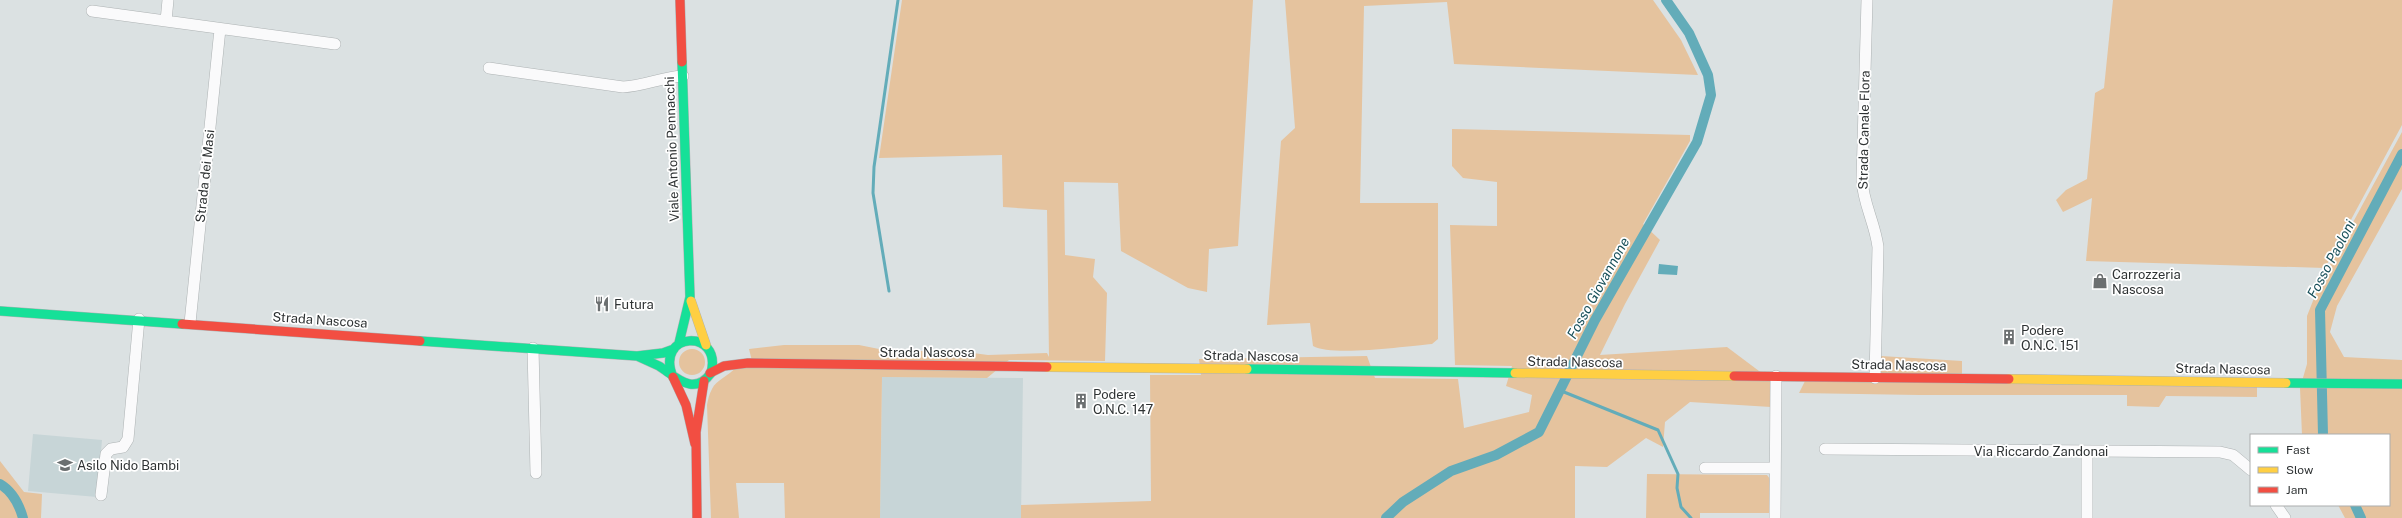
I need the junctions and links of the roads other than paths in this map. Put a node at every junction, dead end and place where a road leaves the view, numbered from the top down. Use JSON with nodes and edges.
{"nodes":[{"id":1,"x":168,"y":0,"type":"edge"},
{"id":2,"x":680,"y":0,"type":"edge"},
{"id":3,"x":1866,"y":0,"type":"edge"},
{"id":4,"x":92,"y":11,"type":"dead end"},
{"id":5,"x":166,"y":21,"type":"junction"},
{"id":6,"x":220,"y":29,"type":"junction"},
{"id":7,"x":335,"y":44,"type":"dead end"},
{"id":8,"x":489,"y":68,"type":"dead end"},
{"id":9,"x":683,"y":76,"type":"junction"},
{"id":10,"x":690,"y":297,"type":"junction"},
{"id":11,"x":0,"y":310,"type":"edge"},
{"id":12,"x":138,"y":319,"type":"junction"},
{"id":13,"x":190,"y":323,"type":"junction"},
{"id":14,"x":676,"y":346,"type":"junction"},
{"id":15,"x":708,"y":347,"type":"junction"},
{"id":16,"x":534,"y":348,"type":"junction"},
{"id":17,"x":637,"y":356,"type":"junction"},
{"id":18,"x":748,"y":363,"type":"junction"},
{"id":19,"x":1776,"y":376,"type":"junction"},
{"id":20,"x":674,"y":377,"type":"junction"},
{"id":21,"x":707,"y":377,"type":"junction"},
{"id":22,"x":1875,"y":378,"type":"junction"},
{"id":23,"x":2402,"y":384,"type":"edge"},
{"id":24,"x":695,"y":444,"type":"junction"},
{"id":25,"x":1825,"y":449,"type":"dead end"},
{"id":26,"x":2087,"y":451,"type":"junction"},
{"id":27,"x":1705,"y":468,"type":"dead end"},
{"id":28,"x":1775,"y":468,"type":"junction"},
{"id":29,"x":2250,"y":469,"type":"edge"},
{"id":30,"x":536,"y":472,"type":"dead end"},
{"id":31,"x":101,"y":495,"type":"dead end"},
{"id":32,"x":2277,"y":506,"type":"edge"},
{"id":33,"x":697,"y":518,"type":"edge"},
{"id":34,"x":1775,"y":518,"type":"edge"},
{"id":35,"x":2087,"y":518,"type":"edge"},
{"id":36,"x":2285,"y":518,"type":"edge"}],
"edges":[{"from":1,"to":5,"type":"street"},
{"from":2,"to":9,"type":"street","name":"Viale Antonio Pennacchi"},
{"from":3,"to":22,"type":"street","name":"Strada Canale Flora"},
{"from":4,"to":5,"type":"street"},
{"from":5,"to":6,"type":"street"},
{"from":6,"to":7,"type":"street"},
{"from":6,"to":13,"type":"street","name":"Strada dei Masi"},
{"from":8,"to":9,"type":"street"},
{"from":9,"to":10,"type":"street","name":"Viale Antonio Pennacchi"},
{"from":10,"to":14,"type":"street","name":"Viale Antonio Pennacchi"},
{"from":10,"to":15,"type":"street","name":"Viale Antonio Pennacchi"},
{"from":11,"to":12,"type":"street","name":"Strada Nascosa"},
{"from":12,"to":13,"type":"street","name":"Strada Nascosa"},
{"from":12,"to":31,"type":"street"},
{"from":13,"to":16,"type":"street","name":"Strada Nascosa"},
{"from":14,"to":15,"type":"street"},
{"from":14,"to":17,"type":"street","name":"Strada Nascosa"},
{"from":14,"to":20,"type":"street"},
{"from":15,"to":18,"type":"street","name":"Strada Nascosa"},
{"from":15,"to":21,"type":"street"},
{"from":16,"to":17,"type":"street","name":"Strada Nascosa"},
{"from":16,"to":30,"type":"street"},
{"from":17,"to":20,"type":"street","name":"Strada Nascosa"},
{"from":18,"to":19,"type":"street","name":"Strada Nascosa"},
{"from":18,"to":21,"type":"street","name":"Strada Nascosa"},
{"from":19,"to":22,"type":"street","name":"Strada Nascosa"},
{"from":19,"to":28,"type":"street"},
{"from":20,"to":21,"type":"street"},
{"from":20,"to":24,"type":"street"},
{"from":21,"to":24,"type":"street"},
{"from":22,"to":23,"type":"street","name":"Strada Nascosa"},
{"from":24,"to":33,"type":"street"},
{"from":25,"to":26,"type":"street","name":"Via Riccardo Zandonai"},
{"from":26,"to":29,"type":"street","name":"Via Riccardo Zandonai"},
{"from":26,"to":35,"type":"street"},
{"from":27,"to":28,"type":"street"},
{"from":28,"to":34,"type":"street"},
{"from":32,"to":36,"type":"street"}]}
